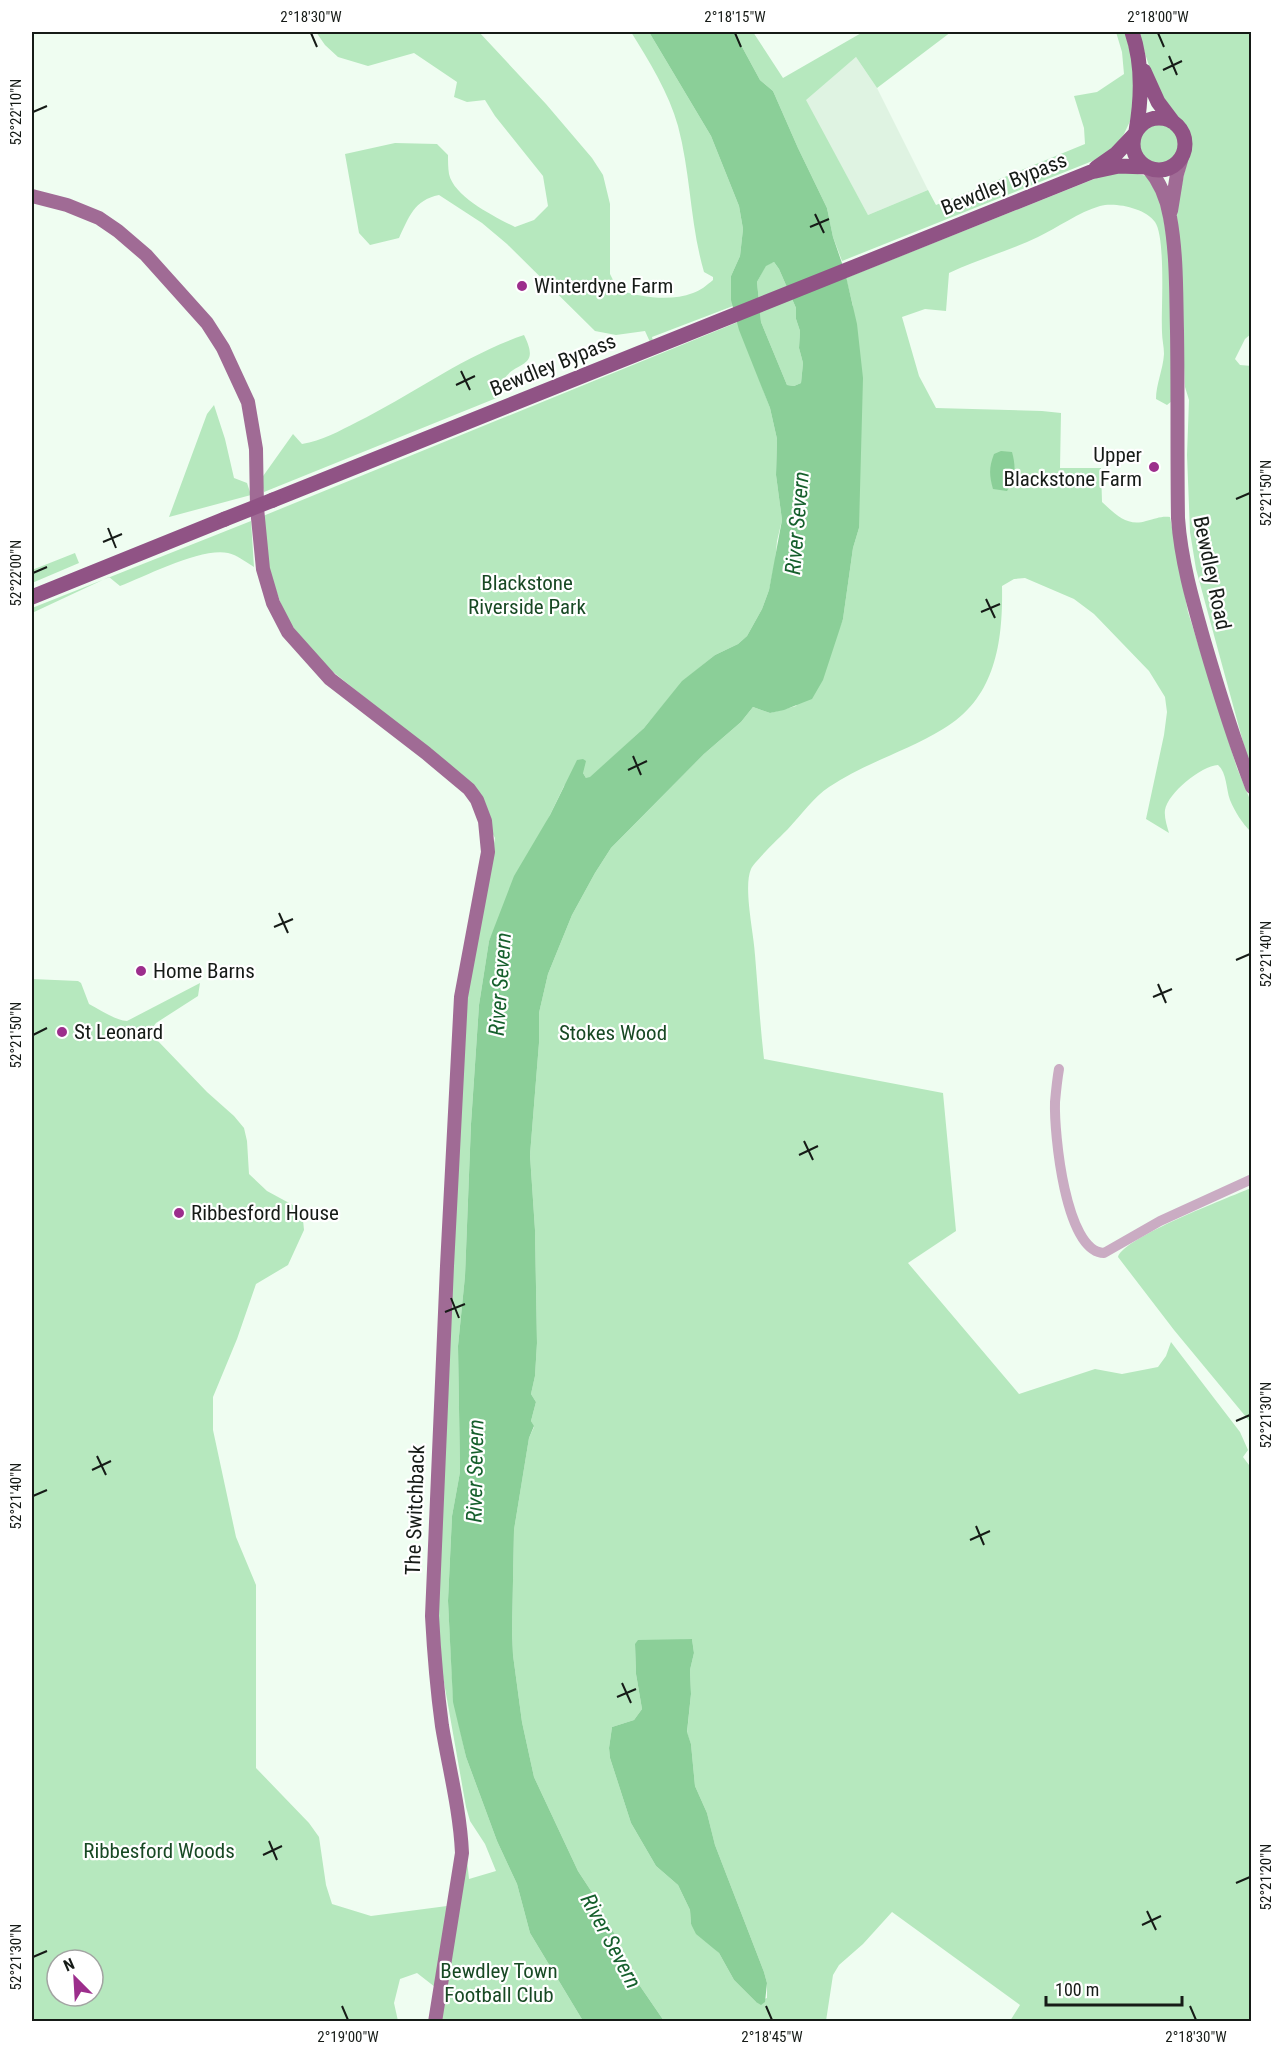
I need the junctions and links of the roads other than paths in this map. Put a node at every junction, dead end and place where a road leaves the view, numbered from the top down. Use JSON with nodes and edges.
{"nodes":[{"id":1,"x":1132,"y":32,"type":"edge"},
{"id":2,"x":1140,"y":60,"type":"junction"},
{"id":3,"x":1173,"y":122,"type":"junction"},
{"id":4,"x":1135,"y":133,"type":"junction"},
{"id":5,"x":1182,"y":158,"type":"junction"},
{"id":6,"x":1147,"y":168,"type":"junction"},
{"id":7,"x":1091,"y":172,"type":"junction"},
{"id":8,"x":32,"y":196,"type":"edge"},
{"id":9,"x":1170,"y":216,"type":"junction"},
{"id":10,"x":32,"y":597,"type":"edge"},
{"id":11,"x":1251,"y":788,"type":"edge"},
{"id":12,"x":1059,"y":1069,"type":"dead end"},
{"id":13,"x":1251,"y":1179,"type":"edge"},
{"id":14,"x":435,"y":2022,"type":"edge"}],
"edges":[{"from":1,"to":2,"type":"highway"},
{"from":2,"to":3,"type":"highway"},
{"from":2,"to":4,"type":"highway"},
{"from":3,"to":4,"type":"highway"},
{"from":3,"to":5,"type":"highway"},
{"from":4,"to":6,"type":"highway"},
{"from":4,"to":7,"type":"highway","name":"Bewdley Bypass"},
{"from":5,"to":6,"type":"highway"},
{"from":5,"to":9,"type":"main road","name":"Bewdley Road"},
{"from":6,"to":7,"type":"highway","name":"Bewdley Bypass"},
{"from":6,"to":9,"type":"main road","name":"Bewdley Road"},
{"from":7,"to":10,"type":"highway","name":"Bewdley Bypass","bridge":true},
{"from":8,"to":14,"type":"main road","name":"The Switchback"},
{"from":9,"to":11,"type":"main road","name":"Bewdley Road"},
{"from":12,"to":13,"type":"street"}]}
